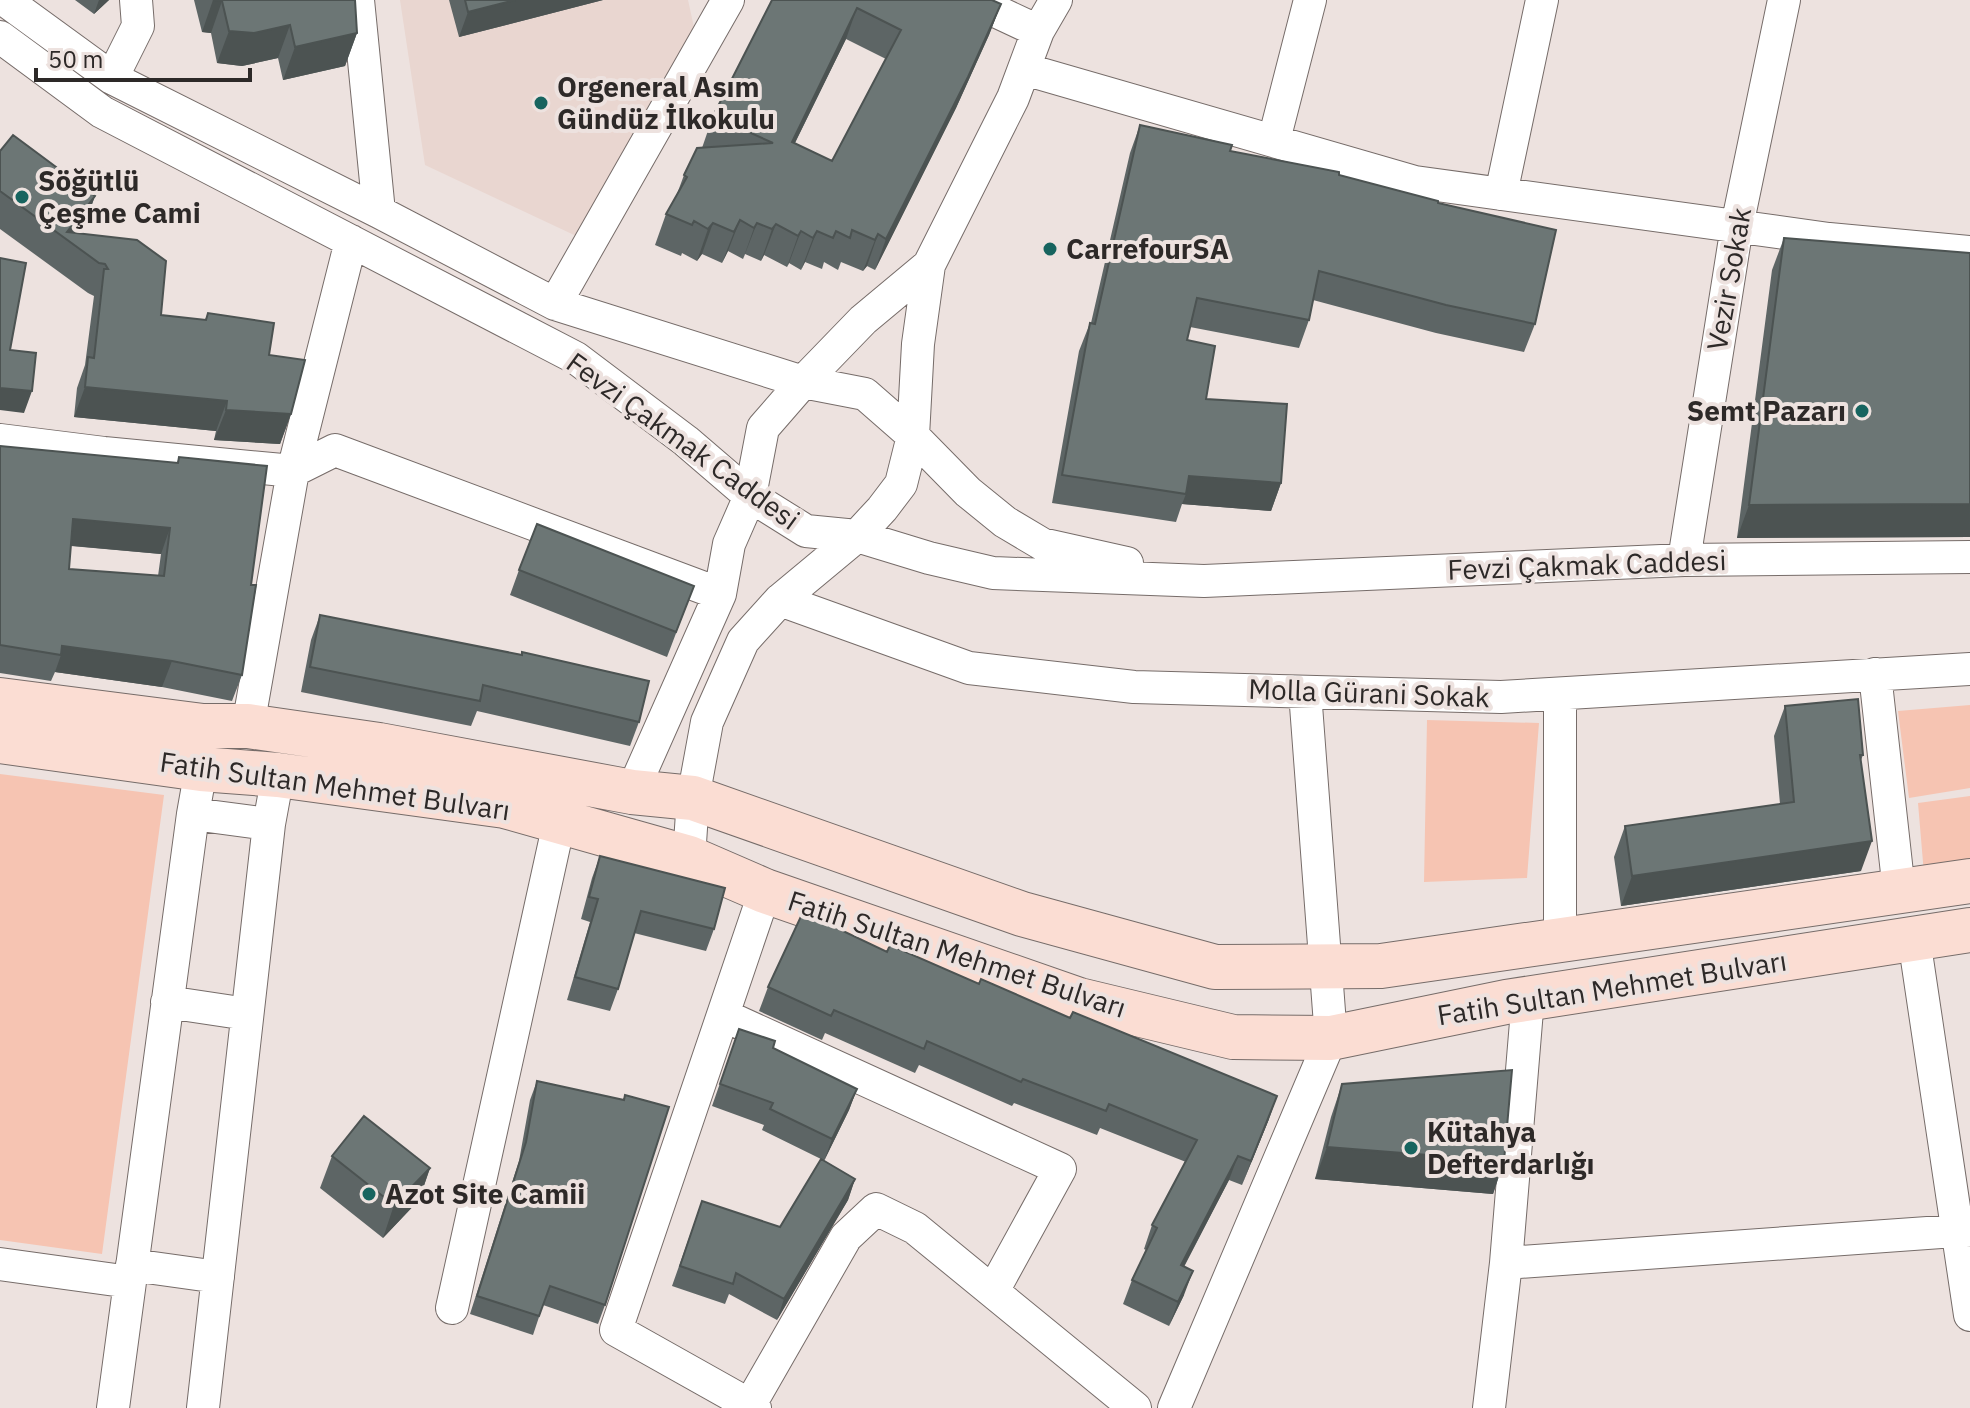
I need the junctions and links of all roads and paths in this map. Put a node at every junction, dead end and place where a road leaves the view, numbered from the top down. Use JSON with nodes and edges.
{"nodes":[{"id":1,"x":5,"y":0,"type":"edge"},
{"id":2,"x":136,"y":0,"type":"edge"},
{"id":3,"x":358,"y":0,"type":"edge"},
{"id":4,"x":728,"y":0,"type":"edge"},
{"id":5,"x":972,"y":0,"type":"edge"},
{"id":6,"x":1056,"y":0,"type":"edge"},
{"id":7,"x":1310,"y":0,"type":"edge"},
{"id":8,"x":1542,"y":0,"type":"edge"},
{"id":9,"x":1784,"y":0,"type":"edge"},
{"id":10,"x":1038,"y":31,"type":"junction"},
{"id":11,"x":0,"y":37,"type":"edge"},
{"id":12,"x":1024,"y":69,"type":"junction"},
{"id":13,"x":112,"y":78,"type":"junction"},
{"id":14,"x":1274,"y":140,"type":"junction"},
{"id":15,"x":1501,"y":194,"type":"junction"},
{"id":16,"x":379,"y":212,"type":"junction"},
{"id":17,"x":1737,"y":226,"type":"junction"},
{"id":18,"x":351,"y":241,"type":"junction"},
{"id":19,"x":1970,"y":252,"type":"edge"},
{"id":20,"x":929,"y":265,"type":"junction"},
{"id":21,"x":555,"y":304,"type":"junction"},
{"id":22,"x":803,"y":382,"type":"junction"},
{"id":23,"x":913,"y":436,"type":"junction"},
{"id":24,"x":0,"y":440,"type":"edge"},
{"id":25,"x":293,"y":471,"type":"junction"},
{"id":26,"x":750,"y":496,"type":"junction"},
{"id":27,"x":857,"y":536,"type":"junction"},
{"id":28,"x":1970,"y":557,"type":"edge"},
{"id":29,"x":1684,"y":560,"type":"junction"},
{"id":30,"x":1204,"y":581,"type":"junction"},
{"id":31,"x":720,"y":594,"type":"junction"},
{"id":32,"x":780,"y":600,"type":"junction"},
{"id":33,"x":1970,"y":669,"type":"edge"},
{"id":34,"x":1875,"y":674,"type":"junction"},
{"id":35,"x":1305,"y":692,"type":"junction"},
{"id":36,"x":1560,"y":694,"type":"junction"},
{"id":37,"x":0,"y":700,"type":"edge"},
{"id":38,"x":203,"y":726,"type":"junction"},
{"id":39,"x":267,"y":729,"type":"junction"},
{"id":40,"x":0,"y":741,"type":"edge"},
{"id":41,"x":201,"y":769,"type":"junction"},
{"id":42,"x":278,"y":775,"type":"junction"},
{"id":43,"x":632,"y":792,"type":"junction"},
{"id":44,"x":693,"y":798,"type":"junction"},
{"id":45,"x":193,"y":814,"type":"junction"},
{"id":46,"x":559,"y":823,"type":"junction"},
{"id":47,"x":269,"y":824,"type":"junction"},
{"id":48,"x":689,"y":858,"type":"junction"},
{"id":49,"x":1970,"y":881,"type":"edge"},
{"id":50,"x":765,"y":891,"type":"junction"},
{"id":51,"x":1899,"y":891,"type":"junction"},
{"id":52,"x":1970,"y":930,"type":"edge"},
{"id":53,"x":1914,"y":939,"type":"junction"},
{"id":54,"x":1560,"y":940,"type":"junction"},
{"id":55,"x":1325,"y":966,"type":"junction"},
{"id":56,"x":1528,"y":998,"type":"junction"},
{"id":57,"x":167,"y":1002,"type":"junction"},
{"id":58,"x":247,"y":1014,"type":"junction"},
{"id":59,"x":723,"y":1015,"type":"junction"},
{"id":60,"x":1331,"y":1038,"type":"junction"},
{"id":61,"x":1964,"y":1230,"type":"edge"},
{"id":62,"x":1506,"y":1263,"type":"junction"},
{"id":63,"x":0,"y":1264,"type":"edge"},
{"id":64,"x":131,"y":1274,"type":"junction"},
{"id":65,"x":218,"y":1277,"type":"junction"},
{"id":66,"x":993,"y":1291,"type":"junction"},
{"id":67,"x":452,"y":1308,"type":"dead end"},
{"id":68,"x":1970,"y":1315,"type":"edge"},
{"id":69,"x":751,"y":1407,"type":"edge"},
{"id":70,"x":113,"y":1408,"type":"edge"},
{"id":71,"x":203,"y":1408,"type":"edge"},
{"id":72,"x":1135,"y":1408,"type":"edge"},
{"id":73,"x":1174,"y":1408,"type":"edge"},
{"id":74,"x":1489,"y":1408,"type":"edge"}],
"edges":[{"from":1,"to":13,"type":"street","name":"Fevzi Çakmak Caddesi"},
{"from":2,"to":13,"type":"street"},
{"from":3,"to":16,"type":"street"},
{"from":4,"to":21,"type":"street"},
{"from":5,"to":10,"type":"street"},
{"from":6,"to":10,"type":"street"},
{"from":7,"to":14,"type":"street"},
{"from":8,"to":15,"type":"street"},
{"from":9,"to":17,"type":"street","name":"Vezir Sokak"},
{"from":10,"to":12,"type":"street"},
{"from":11,"to":18,"type":"street","name":"Fevzi Çakmak Caddesi"},
{"from":12,"to":14,"type":"street"},
{"from":12,"to":20,"type":"street"},
{"from":13,"to":16,"type":"street","name":"Fevzi Çakmak Caddesi"},
{"from":14,"to":15,"type":"street"},
{"from":15,"to":17,"type":"street"},
{"from":16,"to":21,"type":"street","name":"Fevzi Çakmak Caddesi"},
{"from":17,"to":19,"type":"street"},
{"from":17,"to":29,"type":"street","name":"Vezir Sokak"},
{"from":18,"to":25,"type":"street"},
{"from":18,"to":26,"type":"street","name":"Fevzi Çakmak Caddesi"},
{"from":20,"to":22,"type":"street"},
{"from":20,"to":23,"type":"street"},
{"from":21,"to":22,"type":"street","name":"Fevzi Çakmak Caddesi"},
{"from":22,"to":23,"type":"street","name":"Fevzi Çakmak Caddesi"},
{"from":22,"to":26,"type":"street"},
{"from":23,"to":27,"type":"street"},
{"from":23,"to":30,"type":"street","name":"Fevzi Çakmak Caddesi"},
{"from":24,"to":25,"type":"street"},
{"from":25,"to":31,"type":"street"},
{"from":25,"to":39,"type":"street"},
{"from":26,"to":27,"type":"street","name":"Fevzi Çakmak Caddesi"},
{"from":26,"to":31,"type":"street"},
{"from":27,"to":30,"type":"street","name":"Fevzi Çakmak Caddesi"},
{"from":27,"to":32,"type":"street"},
{"from":28,"to":29,"type":"street","name":"Fevzi Çakmak Caddesi"},
{"from":29,"to":30,"type":"street","name":"Fevzi Çakmak Caddesi"},
{"from":31,"to":43,"type":"street"},
{"from":32,"to":35,"type":"street","name":"Molla Gürani Sokak"},
{"from":32,"to":44,"type":"street"},
{"from":33,"to":34,"type":"street","name":"Molla Gürani Sokak"},
{"from":34,"to":36,"type":"street","name":"Molla Gürani Sokak"},
{"from":34,"to":51,"type":"street"},
{"from":35,"to":36,"type":"street","name":"Molla Gürani Sokak"},
{"from":35,"to":55,"type":"street"},
{"from":36,"to":54,"type":"street"},
{"from":37,"to":38,"type":"main road","name":"Fatih Sultan Mehmet Bulvarı"},
{"from":38,"to":39,"type":"main road","name":"Fatih Sultan Mehmet Bulvarı"},
{"from":38,"to":41,"type":"main road"},
{"from":39,"to":42,"type":"main road"},
{"from":39,"to":43,"type":"main road","name":"Fatih Sultan Mehmet Bulvarı"},
{"from":40,"to":41,"type":"main road","name":"Fatih Sultan Mehmet Bulvarı"},
{"from":41,"to":42,"type":"main road","name":"Fatih Sultan Mehmet Bulvarı"},
{"from":41,"to":45,"type":"street"},
{"from":42,"to":46,"type":"main road","name":"Fatih Sultan Mehmet Bulvarı"},
{"from":42,"to":47,"type":"street"},
{"from":43,"to":44,"type":"main road","name":"Fatih Sultan Mehmet Bulvarı"},
{"from":44,"to":48,"type":"street"},
{"from":44,"to":55,"type":"main road","name":"Fatih Sultan Mehmet Bulvarı"},
{"from":45,"to":47,"type":"street"},
{"from":45,"to":57,"type":"street"},
{"from":46,"to":48,"type":"main road","name":"Fatih Sultan Mehmet Bulvarı"},
{"from":46,"to":67,"type":"street"},
{"from":47,"to":58,"type":"street"},
{"from":48,"to":50,"type":"main road","name":"Fatih Sultan Mehmet Bulvarı"},
{"from":49,"to":51,"type":"main road","name":"Fatih Sultan Mehmet Bulvarı"},
{"from":50,"to":59,"type":"street"},
{"from":50,"to":60,"type":"main road","name":"Fatih Sultan Mehmet Bulvarı"},
{"from":51,"to":54,"type":"main road","name":"Fatih Sultan Mehmet Bulvarı"},
{"from":52,"to":53,"type":"main road","name":"Fatih Sultan Mehmet Bulvarı"},
{"from":53,"to":56,"type":"main road","name":"Fatih Sultan Mehmet Bulvarı"},
{"from":53,"to":61,"type":"street"},
{"from":54,"to":55,"type":"main road","name":"Fatih Sultan Mehmet Bulvarı"},
{"from":55,"to":60,"type":"street"},
{"from":56,"to":60,"type":"main road","name":"Fatih Sultan Mehmet Bulvarı"},
{"from":56,"to":62,"type":"street"},
{"from":57,"to":58,"type":"street"},
{"from":57,"to":64,"type":"street"},
{"from":58,"to":65,"type":"street"},
{"from":59,"to":66,"type":"street"},
{"from":59,"to":69,"type":"street"},
{"from":60,"to":73,"type":"street"},
{"from":61,"to":62,"type":"street"},
{"from":61,"to":68,"type":"street"},
{"from":62,"to":74,"type":"street"},
{"from":63,"to":64,"type":"street"},
{"from":64,"to":65,"type":"street"},
{"from":64,"to":70,"type":"street"},
{"from":65,"to":71,"type":"street"},
{"from":66,"to":69,"type":"street"},
{"from":66,"to":72,"type":"street"}]}
